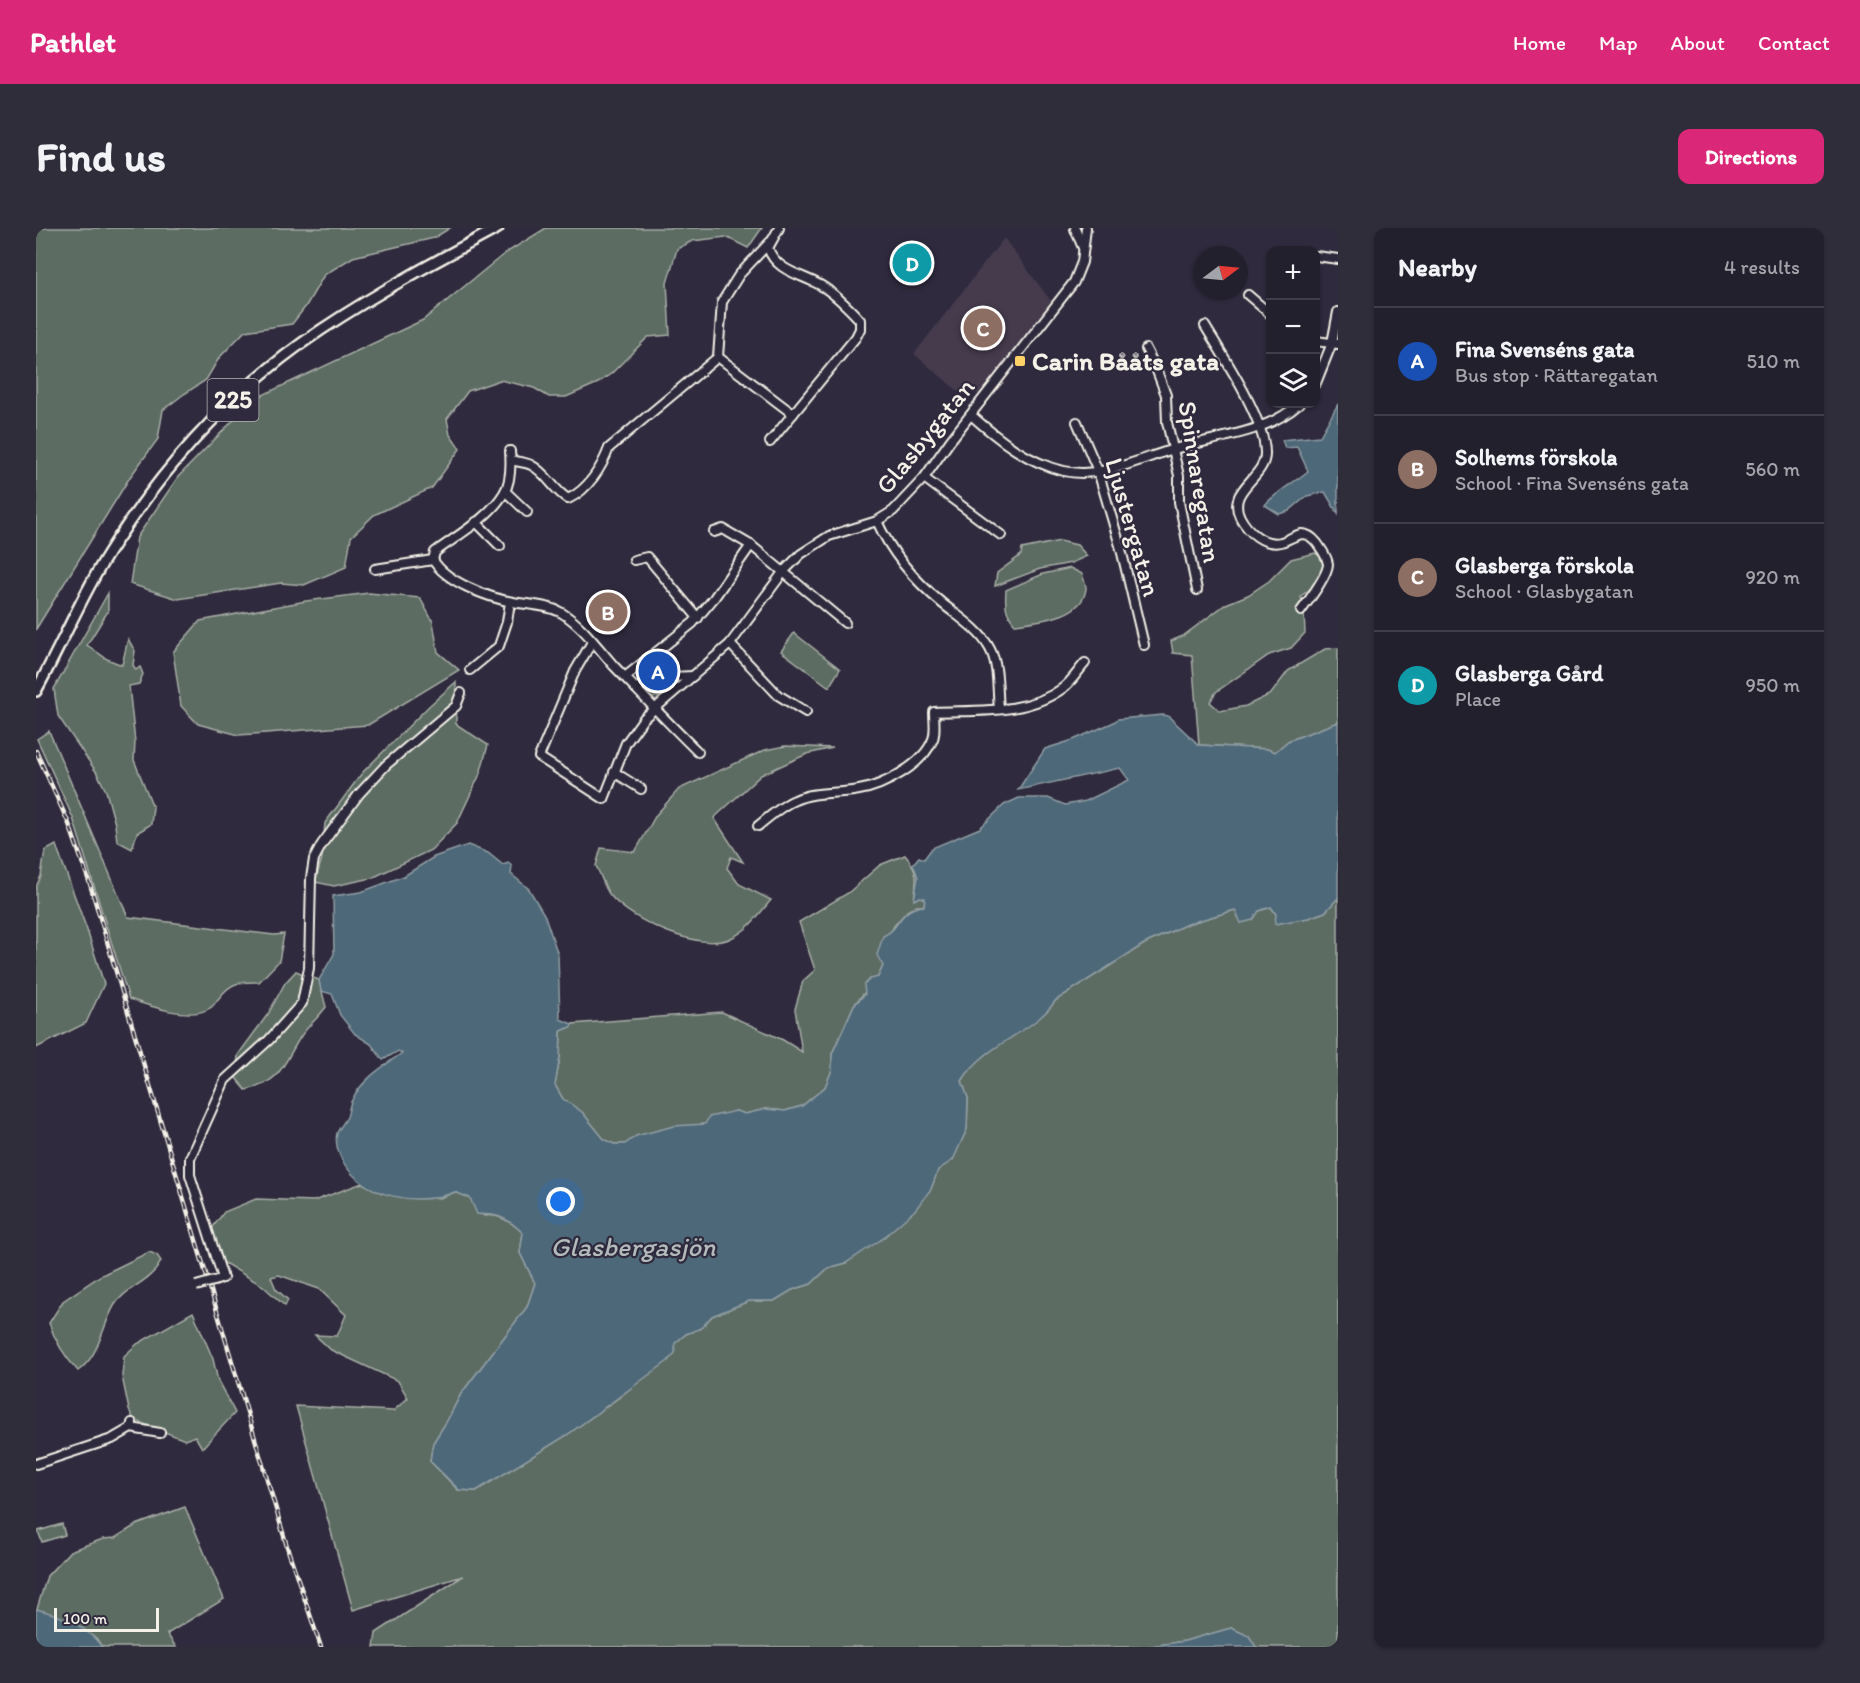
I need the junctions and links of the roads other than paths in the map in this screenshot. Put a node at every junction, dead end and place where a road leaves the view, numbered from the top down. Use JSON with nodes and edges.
{"nodes":[{"id":1,"x":498,"y":228,"type":"edge"},
{"id":2,"x":778,"y":228,"type":"edge"},
{"id":3,"x":1086,"y":228,"type":"edge"},
{"id":4,"x":1075,"y":229,"type":"edge"},
{"id":5,"x":770,"y":242,"type":"junction"},
{"id":6,"x":1083,"y":249,"type":"junction"},
{"id":7,"x":1320,"y":257,"type":"edge"},
{"id":8,"x":1338,"y":259,"type":"edge"},
{"id":9,"x":1248,"y":295,"type":"dead end"},
{"id":10,"x":1266,"y":311,"type":"edge"},
{"id":11,"x":1338,"y":312,"type":"edge"},
{"id":12,"x":1205,"y":326,"type":"dead end"},
{"id":13,"x":1320,"y":342,"type":"edge"},
{"id":14,"x":1335,"y":344,"type":"edge"},
{"id":15,"x":1146,"y":349,"type":"dead end"},
{"id":16,"x":718,"y":357,"type":"junction"},
{"id":17,"x":1320,"y":375,"type":"edge"},
{"id":18,"x":1292,"y":408,"type":"edge"},
{"id":19,"x":793,"y":414,"type":"junction"},
{"id":20,"x":971,"y":415,"type":"junction"},
{"id":21,"x":1077,"y":422,"type":"dead end"},
{"id":22,"x":1259,"y":426,"type":"junction"},
{"id":23,"x":770,"y":442,"type":"dead end"},
{"id":24,"x":1172,"y":449,"type":"junction"},
{"id":25,"x":510,"y":451,"type":"dead end"},
{"id":26,"x":511,"y":460,"type":"junction"},
{"id":27,"x":1098,"y":471,"type":"junction"},
{"id":28,"x":924,"y":478,"type":"junction"},
{"id":29,"x":506,"y":492,"type":"junction"},
{"id":30,"x":527,"y":512,"type":"dead end"},
{"id":31,"x":877,"y":521,"type":"junction"},
{"id":32,"x":476,"y":522,"type":"junction"},
{"id":33,"x":714,"y":532,"type":"dead end"},
{"id":34,"x":1001,"y":535,"type":"dead end"},
{"id":35,"x":751,"y":545,"type":"junction"},
{"id":36,"x":500,"y":546,"type":"dead end"},
{"id":37,"x":433,"y":560,"type":"junction"},
{"id":38,"x":634,"y":560,"type":"dead end"},
{"id":39,"x":375,"y":569,"type":"dead end"},
{"id":40,"x":784,"y":571,"type":"junction"},
{"id":41,"x":1197,"y":590,"type":"dead end"},
{"id":42,"x":510,"y":602,"type":"junction"},
{"id":43,"x":1301,"y":611,"type":"dead end"},
{"id":44,"x":698,"y":618,"type":"junction"},
{"id":45,"x":845,"y":623,"type":"dead end"},
{"id":46,"x":592,"y":642,"type":"junction"},
{"id":47,"x":730,"y":644,"type":"junction"},
{"id":48,"x":1144,"y":645,"type":"dead end"},
{"id":49,"x":1085,"y":663,"type":"dead end"},
{"id":50,"x":470,"y":670,"type":"dead end"},
{"id":51,"x":693,"y":676,"type":"junction"},
{"id":52,"x":625,"y":677,"type":"junction"},
{"id":53,"x":636,"y":689,"type":"junction"},
{"id":54,"x":36,"y":692,"type":"edge"},
{"id":55,"x":461,"y":693,"type":"dead end"},
{"id":56,"x":654,"y":709,"type":"junction"},
{"id":57,"x":999,"y":709,"type":"junction"},
{"id":58,"x":806,"y":712,"type":"dead end"},
{"id":59,"x":698,"y":752,"type":"dead end"},
{"id":60,"x":614,"y":772,"type":"junction"},
{"id":61,"x":641,"y":789,"type":"dead end"},
{"id":62,"x":758,"y":826,"type":"dead end"},
{"id":63,"x":192,"y":1287,"type":"dead end"},
{"id":64,"x":160,"y":1433,"type":"dead end"},
{"id":65,"x":36,"y":1464,"type":"edge"}],
"edges":[{"from":1,"to":54,"type":"main road","number":"225"},
{"from":2,"to":5,"type":"street"},
{"from":3,"to":4,"type":"street"},
{"from":3,"to":6,"type":"street","name":"Glasbygatan"},
{"from":4,"to":6,"type":"street"},
{"from":5,"to":16,"type":"street"},
{"from":5,"to":19,"type":"street"},
{"from":6,"to":20,"type":"street","name":"Glasbygatan"},
{"from":7,"to":8,"type":"street"},
{"from":9,"to":10,"type":"street"},
{"from":11,"to":14,"type":"street"},
{"from":12,"to":22,"type":"street"},
{"from":13,"to":14,"type":"street"},
{"from":14,"to":17,"type":"street"},
{"from":15,"to":24,"type":"street","name":"Spinnaregatan"},
{"from":16,"to":19,"type":"street"},
{"from":16,"to":26,"type":"street"},
{"from":18,"to":22,"type":"street"},
{"from":19,"to":23,"type":"street"},
{"from":20,"to":27,"type":"street"},
{"from":20,"to":28,"type":"street","name":"Glasbygatan"},
{"from":21,"to":27,"type":"street","name":"Ljustergatan"},
{"from":22,"to":24,"type":"street"},
{"from":22,"to":43,"type":"street"},
{"from":24,"to":27,"type":"street"},
{"from":24,"to":41,"type":"street","name":"Spinnaregatan"},
{"from":25,"to":26,"type":"street"},
{"from":26,"to":29,"type":"street"},
{"from":27,"to":48,"type":"street","name":"Ljustergatan"},
{"from":28,"to":31,"type":"street","name":"Glasbygatan"},
{"from":28,"to":34,"type":"street"},
{"from":29,"to":30,"type":"street"},
{"from":29,"to":32,"type":"street"},
{"from":31,"to":40,"type":"street","name":"Glasbygatan"},
{"from":31,"to":57,"type":"street"},
{"from":32,"to":36,"type":"street"},
{"from":32,"to":37,"type":"street"},
{"from":33,"to":35,"type":"street"},
{"from":35,"to":40,"type":"street"},
{"from":35,"to":44,"type":"street"},
{"from":37,"to":39,"type":"street"},
{"from":37,"to":42,"type":"street"},
{"from":38,"to":44,"type":"street"},
{"from":40,"to":45,"type":"street"},
{"from":40,"to":47,"type":"street","name":"Glasbygatan"},
{"from":42,"to":46,"type":"street"},
{"from":42,"to":50,"type":"street"},
{"from":44,"to":52,"type":"street"},
{"from":46,"to":52,"type":"street"},
{"from":46,"to":60,"type":"street","name":"Glasbygatan"},
{"from":47,"to":51,"type":"street","name":"Glasbygatan"},
{"from":47,"to":58,"type":"street"},
{"from":49,"to":57,"type":"street"},
{"from":51,"to":53,"type":"street"},
{"from":51,"to":56,"type":"street","name":"Glasbygatan"},
{"from":52,"to":53,"type":"street"},
{"from":53,"to":56,"type":"street"},
{"from":55,"to":63,"type":"street","bridge":true},
{"from":56,"to":59,"type":"street"},
{"from":56,"to":60,"type":"street","name":"Glasbygatan"},
{"from":57,"to":62,"type":"street"},
{"from":60,"to":61,"type":"street"},
{"from":64,"to":65,"type":"street"}]}
